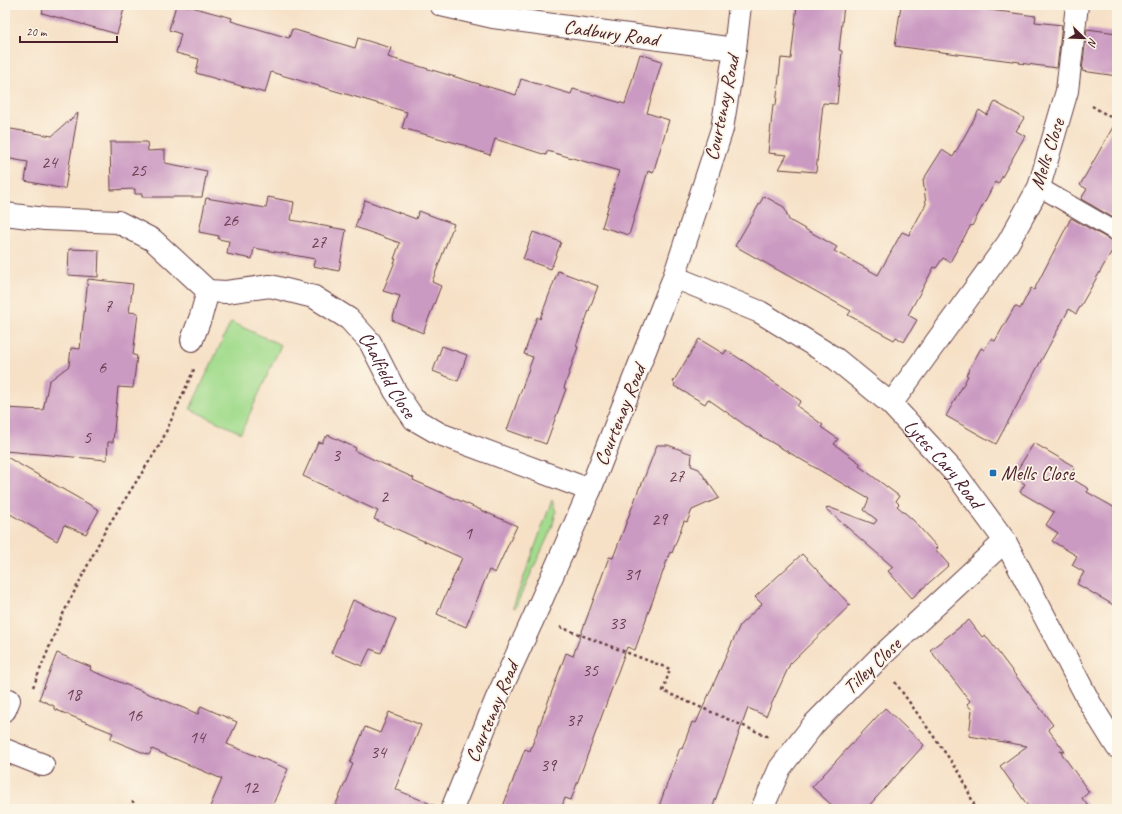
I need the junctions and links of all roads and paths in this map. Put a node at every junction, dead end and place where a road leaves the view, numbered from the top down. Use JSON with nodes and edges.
{"nodes":[{"id":1,"x":441,"y":5,"type":"edge"},
{"id":2,"x":740,"y":5,"type":"edge"},
{"id":3,"x":1076,"y":5,"type":"edge"},
{"id":4,"x":735,"y":49,"type":"junction"},
{"id":5,"x":1039,"y":187,"type":"junction"},
{"id":6,"x":5,"y":214,"type":"edge"},
{"id":7,"x":1117,"y":232,"type":"edge"},
{"id":8,"x":674,"y":277,"type":"junction"},
{"id":9,"x":208,"y":290,"type":"junction"},
{"id":10,"x":192,"y":340,"type":"dead end"},
{"id":11,"x":198,"y":362,"type":"dead end"},
{"id":12,"x":890,"y":404,"type":"junction"},
{"id":13,"x":590,"y":490,"type":"junction"},
{"id":14,"x":1005,"y":541,"type":"junction"},
{"id":15,"x":534,"y":617,"type":"junction"},
{"id":16,"x":878,"y":659,"type":"junction"},
{"id":17,"x":30,"y":694,"type":"dead end"},
{"id":18,"x":1117,"y":747,"type":"edge"},
{"id":19,"x":795,"y":748,"type":"junction"},
{"id":20,"x":5,"y":750,"type":"edge"},
{"id":21,"x":43,"y":765,"type":"dead end"},
{"id":22,"x":133,"y":801,"type":"dead end"},
{"id":23,"x":133,"y":809,"type":"edge"},
{"id":24,"x":452,"y":809,"type":"edge"},
{"id":25,"x":762,"y":809,"type":"edge"},
{"id":26,"x":976,"y":809,"type":"edge"}],
"edges":[{"from":1,"to":4,"type":"street","name":"Cadbury Road"},
{"from":2,"to":4,"type":"street","name":"Courtenay Road"},
{"from":3,"to":5,"type":"street","name":"Mells Close"},
{"from":4,"to":8,"type":"street","name":"Courtenay Road"},
{"from":5,"to":7,"type":"lane"},
{"from":5,"to":12,"type":"street","name":"Mells Close"},
{"from":6,"to":9,"type":"street"},
{"from":8,"to":12,"type":"street","name":"Lytes Cary Road"},
{"from":8,"to":13,"type":"street","name":"Courtenay Road"},
{"from":9,"to":10,"type":"street"},
{"from":9,"to":13,"type":"street","name":"Chalfield Close"},
{"from":11,"to":17,"type":"path"},
{"from":12,"to":14,"type":"street","name":"Lytes Cary Road"},
{"from":13,"to":15,"type":"street","name":"Courtenay Road"},
{"from":14,"to":16,"type":"street","name":"Tilley Close"},
{"from":14,"to":18,"type":"street","name":"Lytes Cary Road"},
{"from":15,"to":19,"type":"path"},
{"from":15,"to":24,"type":"street","name":"Courtenay Road"},
{"from":16,"to":19,"type":"street","name":"Tilley Close"},
{"from":16,"to":26,"type":"path"},
{"from":19,"to":25,"type":"street","name":"Tilley Close"},
{"from":20,"to":21,"type":"street"},
{"from":22,"to":23,"type":"path"}]}
